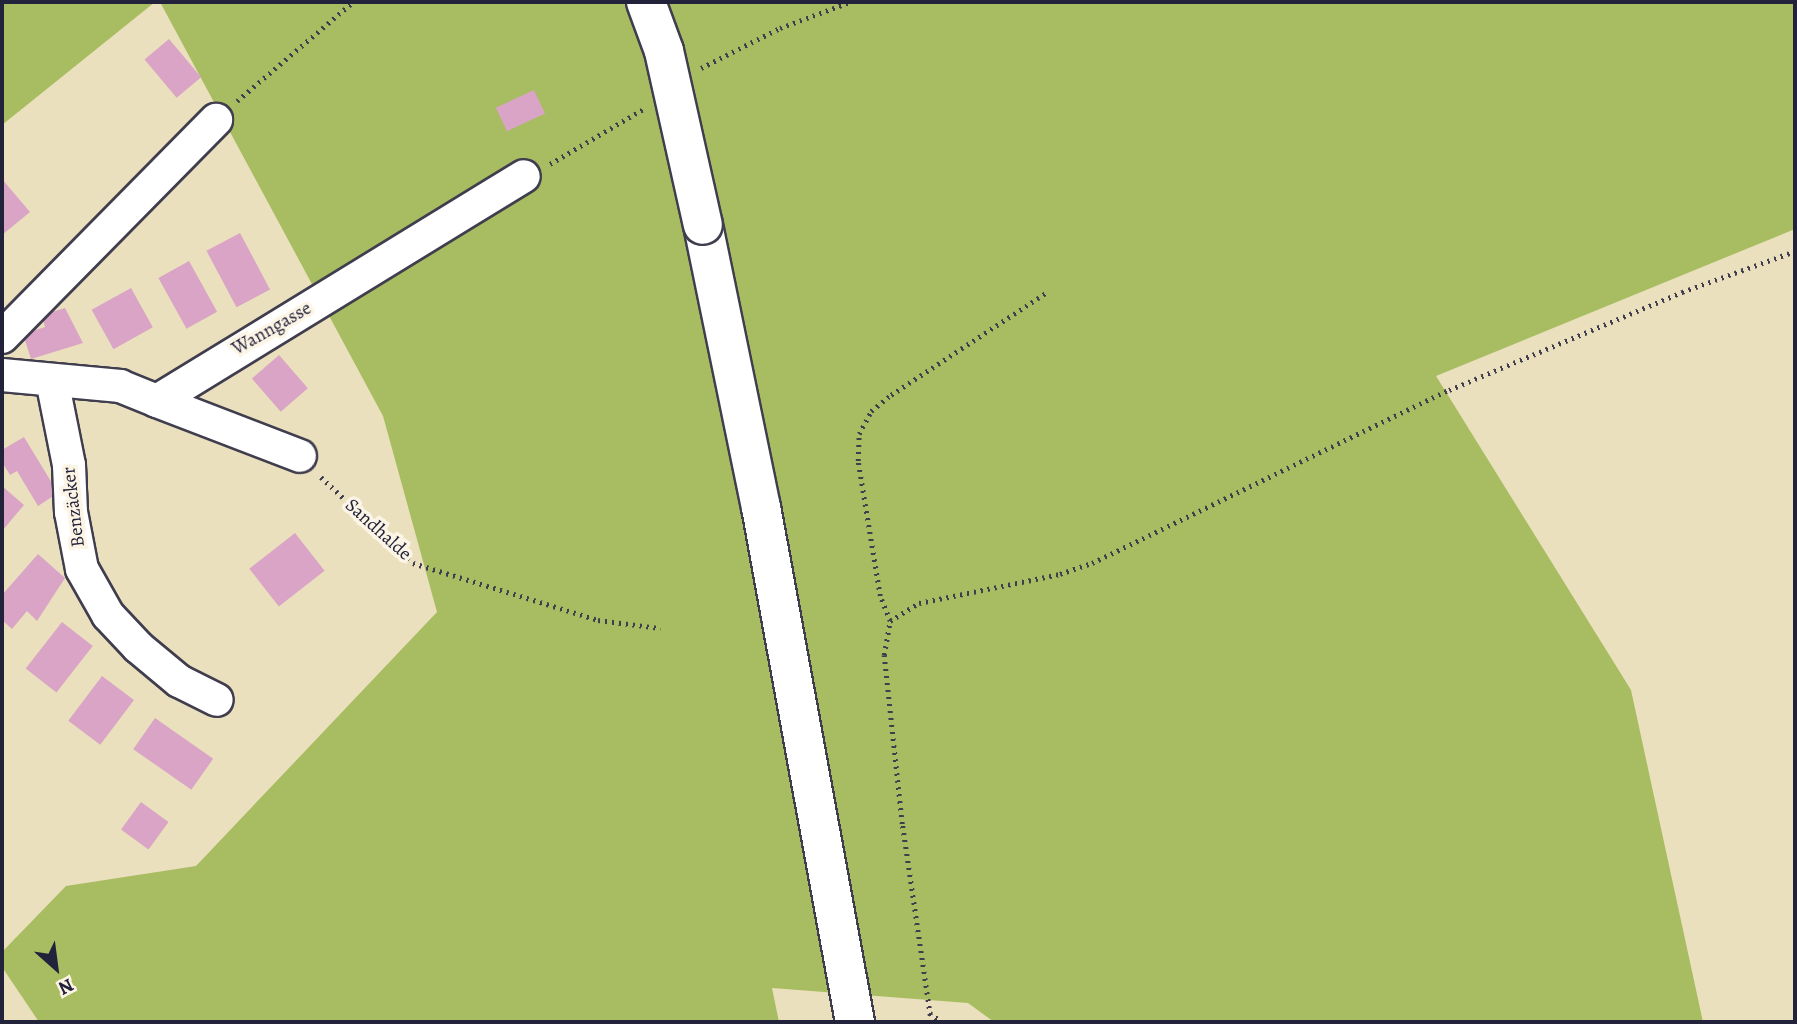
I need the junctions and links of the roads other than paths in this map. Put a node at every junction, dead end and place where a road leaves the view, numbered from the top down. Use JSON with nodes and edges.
{"nodes":[{"id":1,"x":646,"y":2,"type":"edge"},
{"id":2,"x":216,"y":120,"type":"road end"},
{"id":3,"x":524,"y":176,"type":"dead end"},
{"id":4,"x":2,"y":337,"type":"edge"},
{"id":5,"x":2,"y":375,"type":"edge"},
{"id":6,"x":51,"y":380,"type":"junction"},
{"id":7,"x":157,"y":401,"type":"junction"},
{"id":8,"x":300,"y":456,"type":"road end"},
{"id":9,"x":218,"y":700,"type":"dead end"},
{"id":10,"x":855,"y":1022,"type":"edge"}],
"edges":[{"from":1,"to":10,"type":"main road","bridge":true},
{"from":2,"to":4,"type":"street"},
{"from":3,"to":7,"type":"street","name":"Wanngasse"},
{"from":5,"to":6,"type":"street"},
{"from":6,"to":7,"type":"street"},
{"from":6,"to":9,"type":"street","name":"Benzäcker"},
{"from":7,"to":8,"type":"street"}]}
